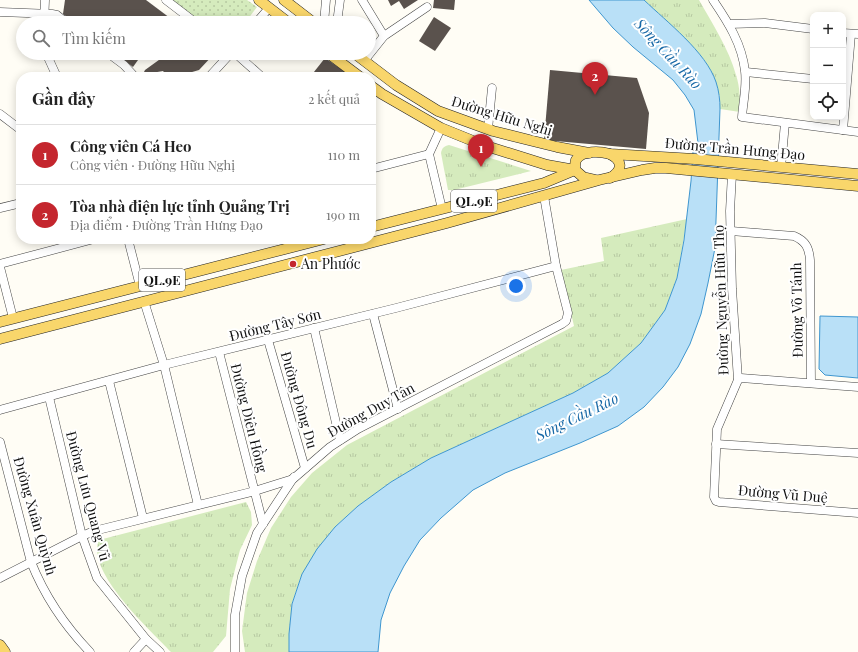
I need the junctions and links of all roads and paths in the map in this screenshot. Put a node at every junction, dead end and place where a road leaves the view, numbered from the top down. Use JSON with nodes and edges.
{"nodes":[{"id":1,"x":45,"y":0,"type":"edge"},
{"id":2,"x":166,"y":0,"type":"edge"},
{"id":3,"x":259,"y":0,"type":"edge"},
{"id":4,"x":284,"y":0,"type":"edge"},
{"id":5,"x":326,"y":0,"type":"edge"},
{"id":6,"x":340,"y":0,"type":"edge"},
{"id":7,"x":362,"y":0,"type":"edge"},
{"id":8,"x":713,"y":0,"type":"edge"},
{"id":9,"x":427,"y":7,"type":"dead end"},
{"id":10,"x":269,"y":8,"type":"junction"},
{"id":11,"x":0,"y":12,"type":"edge"},
{"id":12,"x":44,"y":13,"type":"junction"},
{"id":13,"x":58,"y":16,"type":"edge"},
{"id":14,"x":187,"y":16,"type":"edge"},
{"id":15,"x":262,"y":16,"type":"edge"},
{"id":16,"x":280,"y":16,"type":"edge"},
{"id":17,"x":305,"y":16,"type":"edge"},
{"id":18,"x":325,"y":16,"type":"edge"},
{"id":19,"x":338,"y":16,"type":"edge"},
{"id":20,"x":372,"y":16,"type":"edge"},
{"id":21,"x":376,"y":23,"type":"edge"},
{"id":22,"x":729,"y":24,"type":"junction"},
{"id":23,"x":810,"y":29,"type":"edge"},
{"id":24,"x":851,"y":34,"type":"edge"},
{"id":25,"x":384,"y":36,"type":"junction"},
{"id":26,"x":376,"y":46,"type":"edge"},
{"id":27,"x":49,"y":60,"type":"edge"},
{"id":28,"x":117,"y":60,"type":"edge"},
{"id":29,"x":225,"y":60,"type":"edge"},
{"id":30,"x":243,"y":60,"type":"edge"},
{"id":31,"x":339,"y":60,"type":"edge"},
{"id":32,"x":364,"y":61,"type":"edge"},
{"id":33,"x":55,"y":72,"type":"edge"},
{"id":34,"x":130,"y":72,"type":"edge"},
{"id":35,"x":214,"y":72,"type":"edge"},
{"id":36,"x":256,"y":72,"type":"edge"},
{"id":37,"x":354,"y":72,"type":"edge"},
{"id":38,"x":746,"y":72,"type":"junction"},
{"id":39,"x":846,"y":75,"type":"edge"},
{"id":40,"x":810,"y":79,"type":"edge"},
{"id":41,"x":845,"y":84,"type":"edge"},
{"id":42,"x":492,"y":88,"type":"dead end"},
{"id":43,"x":376,"y":90,"type":"edge"},
{"id":44,"x":0,"y":114,"type":"edge"},
{"id":45,"x":785,"y":123,"type":"junction"},
{"id":46,"x":16,"y":126,"type":"edge"},
{"id":47,"x":441,"y":128,"type":"junction"},
{"id":48,"x":488,"y":129,"type":"junction"},
{"id":49,"x":843,"y":130,"type":"junction"},
{"id":50,"x":858,"y":132,"type":"edge"},
{"id":51,"x":589,"y":153,"type":"junction"},
{"id":52,"x":429,"y":154,"type":"junction"},
{"id":53,"x":610,"y":154,"type":"junction"},
{"id":54,"x":781,"y":166,"type":"junction"},
{"id":55,"x":376,"y":168,"type":"edge"},
{"id":56,"x":575,"y":170,"type":"junction"},
{"id":57,"x":728,"y":174,"type":"junction"},
{"id":58,"x":858,"y":174,"type":"edge"},
{"id":59,"x":610,"y":178,"type":"junction"},
{"id":60,"x":599,"y":180,"type":"junction"},
{"id":61,"x":858,"y":186,"type":"edge"},
{"id":62,"x":544,"y":196,"type":"junction"},
{"id":63,"x":16,"y":204,"type":"edge"},
{"id":64,"x":0,"y":208,"type":"edge"},
{"id":65,"x":442,"y":208,"type":"junction"},
{"id":66,"x":447,"y":223,"type":"junction"},
{"id":67,"x":376,"y":226,"type":"edge"},
{"id":68,"x":730,"y":231,"type":"junction"},
{"id":69,"x":376,"y":241,"type":"edge"},
{"id":70,"x":75,"y":244,"type":"edge"},
{"id":71,"x":129,"y":244,"type":"edge"},
{"id":72,"x":304,"y":244,"type":"edge"},
{"id":73,"x":365,"y":244,"type":"edge"},
{"id":74,"x":0,"y":264,"type":"edge"},
{"id":75,"x":556,"y":266,"type":"junction"},
{"id":76,"x":0,"y":267,"type":"edge"},
{"id":77,"x":140,"y":286,"type":"junction"},
{"id":78,"x":144,"y":301,"type":"junction"},
{"id":79,"x":373,"y":314,"type":"junction"},
{"id":80,"x":13,"y":318,"type":"junction"},
{"id":81,"x":0,"y":322,"type":"edge"},
{"id":82,"x":314,"y":328,"type":"junction"},
{"id":83,"x":17,"y":334,"type":"junction"},
{"id":84,"x":0,"y":339,"type":"edge"},
{"id":85,"x":268,"y":340,"type":"junction"},
{"id":86,"x":219,"y":352,"type":"junction"},
{"id":87,"x":164,"y":366,"type":"junction"},
{"id":88,"x":738,"y":380,"type":"junction"},
{"id":89,"x":109,"y":381,"type":"junction"},
{"id":90,"x":811,"y":383,"type":"junction"},
{"id":91,"x":858,"y":387,"type":"edge"},
{"id":92,"x":49,"y":397,"type":"junction"},
{"id":93,"x":398,"y":409,"type":"junction"},
{"id":94,"x":0,"y":410,"type":"edge"},
{"id":95,"x":340,"y":440,"type":"junction"},
{"id":96,"x":0,"y":442,"type":"edge"},
{"id":97,"x":716,"y":444,"type":"junction"},
{"id":98,"x":858,"y":453,"type":"edge"},
{"id":99,"x":305,"y":468,"type":"junction"},
{"id":100,"x":294,"y":477,"type":"junction"},
{"id":101,"x":255,"y":491,"type":"junction"},
{"id":102,"x":713,"y":492,"type":"joint"},
{"id":103,"x":198,"y":505,"type":"junction"},
{"id":104,"x":858,"y":513,"type":"edge"},
{"id":105,"x":143,"y":518,"type":"junction"},
{"id":106,"x":263,"y":524,"type":"junction"},
{"id":107,"x":82,"y":536,"type":"junction"},
{"id":108,"x":31,"y":562,"type":"junction"},
{"id":109,"x":0,"y":578,"type":"edge"},
{"id":110,"x":146,"y":639,"type":"junction"},
{"id":111,"x":0,"y":645,"type":"edge"},
{"id":112,"x":235,"y":648,"type":"edge"},
{"id":113,"x":5,"y":652,"type":"edge"},
{"id":114,"x":90,"y":652,"type":"edge"},
{"id":115,"x":134,"y":652,"type":"edge"},
{"id":116,"x":160,"y":652,"type":"edge"},
{"id":117,"x":228,"y":652,"type":"edge"}],
"edges":[{"from":1,"to":12,"type":"street"},
{"from":2,"to":14,"type":"street"},
{"from":3,"to":10,"type":"main road"},
{"from":4,"to":17,"type":"main road"},
{"from":5,"to":18,"type":"street"},
{"from":6,"to":19,"type":"street"},
{"from":7,"to":20,"type":"street"},
{"from":8,"to":22,"type":"street"},
{"from":9,"to":25,"type":"street"},
{"from":10,"to":15,"type":"street"},
{"from":10,"to":16,"type":"main road"},
{"from":11,"to":12,"type":"street"},
{"from":12,"to":13,"type":"street"},
{"from":21,"to":25,"type":"street"},
{"from":22,"to":23,"type":"street"},
{"from":22,"to":38,"type":"street"},
{"from":24,"to":39,"type":"street"},
{"from":25,"to":26,"type":"street"},
{"from":27,"to":33,"type":"street"},
{"from":28,"to":34,"type":"street"},
{"from":29,"to":35,"type":"street"},
{"from":30,"to":36,"type":"street"},
{"from":31,"to":37,"type":"main road"},
{"from":32,"to":48,"type":"main road","name":"Đường Hữu Nghị"},
{"from":38,"to":40,"type":"street"},
{"from":38,"to":45,"type":"street"},
{"from":41,"to":49,"type":"street"},
{"from":42,"to":48,"type":"street"},
{"from":43,"to":47,"type":"main road","name":"Đường Hữu Nghị"},
{"from":44,"to":46,"type":"street"},
{"from":45,"to":49,"type":"street"},
{"from":45,"to":54,"type":"street"},
{"from":47,"to":52,"type":"street"},
{"from":47,"to":56,"type":"main road","name":"Đường Hữu Nghị"},
{"from":48,"to":51,"type":"main road","name":"Đường Hữu Nghị"},
{"from":49,"to":50,"type":"street"},
{"from":51,"to":53,"type":"main road","name":"Đường Trần Hưng Đạo"},
{"from":51,"to":56,"type":"main road"},
{"from":52,"to":55,"type":"street"},
{"from":52,"to":65,"type":"street"},
{"from":53,"to":54,"type":"main road","name":"Đường Trần Hưng Đạo"},
{"from":53,"to":59,"type":"main road"},
{"from":54,"to":58,"type":"main road","name":"Đường Trần Hưng Đạo"},
{"from":56,"to":60,"type":"main road","name":"Đường Trần Hưng Đạo"},
{"from":56,"to":65,"type":"main road","number":"QL.9E"},
{"from":57,"to":59,"type":"main road","name":"Đường Trần Hưng Đạo"},
{"from":57,"to":61,"type":"main road","name":"Đường Trần Hưng Đạo"},
{"from":57,"to":68,"type":"street","name":"Đường Nguyễn Hữu Thọ"},
{"from":59,"to":60,"type":"main road","name":"Đường Trần Hưng Đạo"},
{"from":60,"to":62,"type":"main road","name":"Đường Trần Hưng Đạo","number":"QL.9E"},
{"from":62,"to":66,"type":"main road","name":"Đường Trần Hưng Đạo","number":"QL.9E"},
{"from":62,"to":75,"type":"street","name":"Đường Duy Tân"},
{"from":63,"to":64,"type":"street"},
{"from":65,"to":66,"type":"main road"},
{"from":65,"to":67,"type":"main road","number":"QL.9E"},
{"from":66,"to":69,"type":"main road","name":"Đường Trần Hưng Đạo","number":"QL.9E"},
{"from":68,"to":88,"type":"street","name":"Đường Nguyễn Hữu Thọ"},
{"from":68,"to":90,"type":"street","name":"Đường Võ Tánh"},
{"from":70,"to":74,"type":"street"},
{"from":71,"to":77,"type":"street"},
{"from":72,"to":77,"type":"main road","number":"QL.9E"},
{"from":73,"to":78,"type":"main road","name":"Đường Trần Hưng Đạo","number":"QL.9E"},
{"from":75,"to":79,"type":"street","name":"Đường Tây Sơn"},
{"from":75,"to":93,"type":"street","name":"Đường Duy Tân"},
{"from":76,"to":80,"type":"street"},
{"from":77,"to":78,"type":"main road"},
{"from":77,"to":80,"type":"main road","number":"QL.9E"},
{"from":78,"to":83,"type":"main road","name":"Đường Trần Hưng Đạo","number":"QL.9E"},
{"from":78,"to":87,"type":"street"},
{"from":79,"to":82,"type":"street","name":"Đường Tây Sơn"},
{"from":79,"to":93,"type":"street"},
{"from":80,"to":81,"type":"main road","number":"QL.9E"},
{"from":80,"to":83,"type":"main road"},
{"from":82,"to":85,"type":"street","name":"Đường Tây Sơn"},
{"from":82,"to":95,"type":"street"},
{"from":83,"to":84,"type":"main road","name":"Đường Trần Hưng Đạo","number":"QL.9E"},
{"from":85,"to":86,"type":"street","name":"Đường Tây Sơn"},
{"from":85,"to":99,"type":"street","name":"Đường Đông Du"},
{"from":86,"to":87,"type":"street","name":"Đường Tây Sơn"},
{"from":86,"to":101,"type":"street","name":"Đường Diên Hồng"},
{"from":87,"to":89,"type":"street","name":"Đường Tây Sơn"},
{"from":87,"to":103,"type":"street"},
{"from":88,"to":90,"type":"street"},
{"from":88,"to":97,"type":"street","name":"Đường Nguyễn Hữu Thọ"},
{"from":89,"to":92,"type":"street","name":"Đường Tây Sơn"},
{"from":89,"to":105,"type":"street"},
{"from":90,"to":91,"type":"street"},
{"from":92,"to":94,"type":"street","name":"Đường Tây Sơn"},
{"from":92,"to":107,"type":"street","name":"Đường Lưu Quang Vũ"},
{"from":93,"to":95,"type":"street","name":"Đường Duy Tân"},
{"from":95,"to":99,"type":"street","name":"Đường Duy Tân"},
{"from":96,"to":108,"type":"street","name":"Đường Xuân Quỳnh"},
{"from":97,"to":98,"type":"street"},
{"from":97,"to":102,"type":"street","name":"Đường Nguyễn Hữu Thọ"},
{"from":99,"to":100,"type":"street","name":"Đường Duy Tân"},
{"from":100,"to":101,"type":"street","name":"Đường Duy Tân"},
{"from":100,"to":106,"type":"street"},
{"from":101,"to":103,"type":"street","name":"Đường Duy Tân"},
{"from":101,"to":106,"type":"street","name":"Đường Diên Hồng"},
{"from":102,"to":104,"type":"street","name":"Đường Vũ Duệ"},
{"from":103,"to":105,"type":"street","name":"Đường Duy Tân"},
{"from":105,"to":107,"type":"street","name":"Đường Duy Tân"},
{"from":106,"to":112,"type":"street"},
{"from":107,"to":108,"type":"street","name":"Đường Duy Tân"},
{"from":107,"to":110,"type":"street","name":"Đường Lưu Quang Vũ"},
{"from":108,"to":109,"type":"street","name":"Đường Duy Tân"},
{"from":108,"to":114,"type":"street","name":"Đường Xuân Quỳnh"},
{"from":110,"to":115,"type":"street"},
{"from":110,"to":116,"type":"street","name":"Đường Lưu Quang Vũ"},
{"from":111,"to":113,"type":"main road"},
{"from":112,"to":117,"type":"street"}]}
